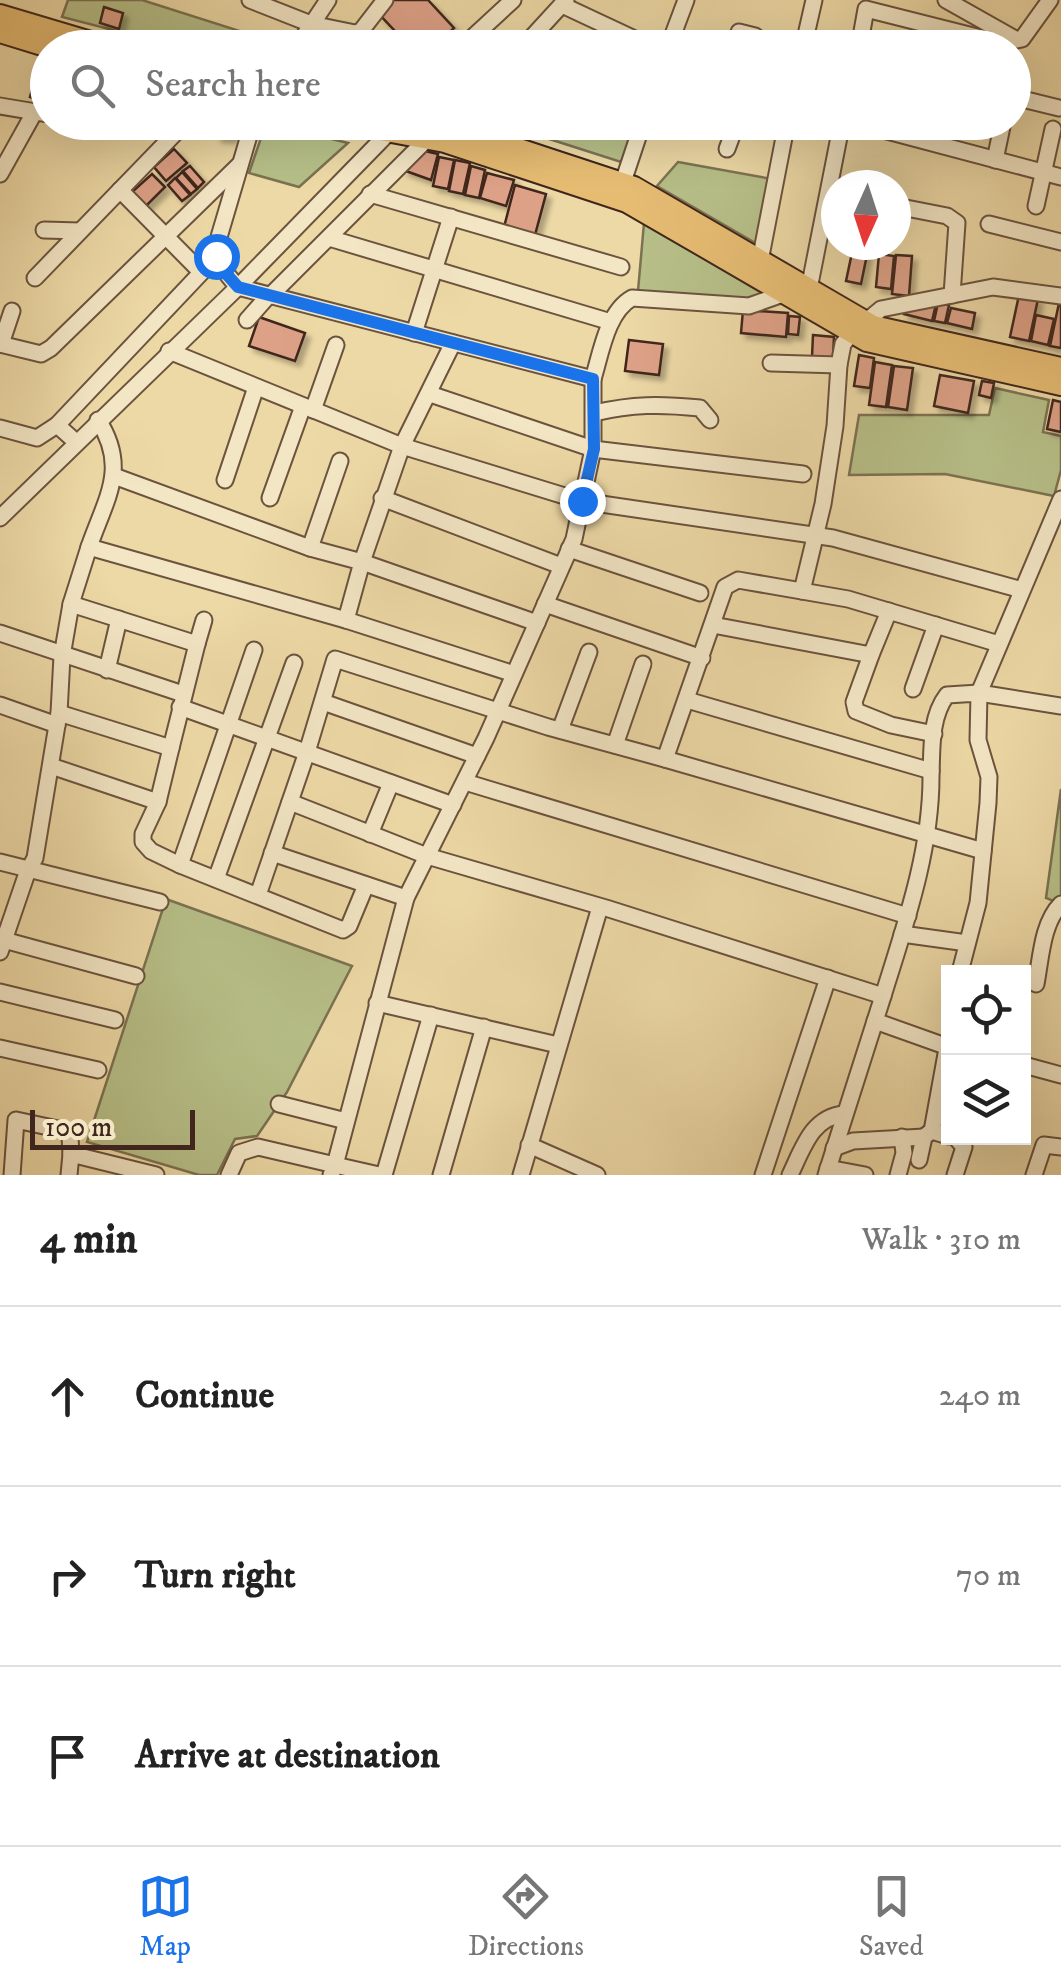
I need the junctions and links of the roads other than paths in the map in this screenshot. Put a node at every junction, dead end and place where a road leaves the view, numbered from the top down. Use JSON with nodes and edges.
{"nodes":[{"id":1,"x":250,"y":0,"type":"edge"},
{"id":2,"x":328,"y":0,"type":"edge"},
{"id":3,"x":385,"y":0,"type":"edge"},
{"id":4,"x":513,"y":0,"type":"edge"},
{"id":5,"x":686,"y":0,"type":"edge"},
{"id":6,"x":814,"y":0,"type":"edge"},
{"id":7,"x":946,"y":0,"type":"edge"},
{"id":8,"x":1050,"y":0,"type":"edge"},
{"id":9,"x":564,"y":2,"type":"edge"},
{"id":10,"x":866,"y":4,"type":"edge"},
{"id":11,"x":0,"y":15,"type":"edge"},
{"id":12,"x":311,"y":24,"type":"junction"},
{"id":13,"x":50,"y":30,"type":"edge"},
{"id":14,"x":307,"y":30,"type":"edge"},
{"id":15,"x":338,"y":30,"type":"edge"},
{"id":16,"x":362,"y":30,"type":"edge"},
{"id":17,"x":480,"y":30,"type":"edge"},
{"id":18,"x":538,"y":30,"type":"edge"},
{"id":19,"x":619,"y":30,"type":"edge"},
{"id":20,"x":675,"y":30,"type":"edge"},
{"id":21,"x":807,"y":30,"type":"edge"},
{"id":22,"x":862,"y":30,"type":"edge"},
{"id":23,"x":954,"y":30,"type":"edge"},
{"id":24,"x":999,"y":30,"type":"edge"},
{"id":25,"x":1028,"y":30,"type":"edge"},
{"id":26,"x":0,"y":32,"type":"edge"},
{"id":27,"x":30,"y":41,"type":"edge"},
{"id":28,"x":1031,"y":101,"type":"edge"},
{"id":29,"x":0,"y":106,"type":"edge"},
{"id":30,"x":1059,"y":108,"type":"edge"},
{"id":31,"x":30,"y":111,"type":"edge"},
{"id":32,"x":30,"y":128,"type":"edge"},
{"id":33,"x":1053,"y":129,"type":"dead end"},
{"id":34,"x":169,"y":140,"type":"edge"},
{"id":35,"x":248,"y":140,"type":"edge"},
{"id":36,"x":382,"y":140,"type":"edge"},
{"id":37,"x":419,"y":140,"type":"edge"},
{"id":38,"x":442,"y":140,"type":"edge"},
{"id":39,"x":498,"y":140,"type":"edge"},
{"id":40,"x":637,"y":140,"type":"edge"},
{"id":41,"x":730,"y":140,"type":"edge"},
{"id":42,"x":784,"y":140,"type":"edge"},
{"id":43,"x":842,"y":140,"type":"edge"},
{"id":44,"x":921,"y":140,"type":"edge"},
{"id":45,"x":1000,"y":140,"type":"edge"},
{"id":46,"x":727,"y":149,"type":"dead end"},
{"id":47,"x":996,"y":160,"type":"junction"},
{"id":48,"x":241,"y":164,"type":"junction"},
{"id":49,"x":836,"y":170,"type":"edge"},
{"id":50,"x":1044,"y":172,"type":"junction"},
{"id":51,"x":0,"y":174,"type":"edge"},
{"id":52,"x":1061,"y":177,"type":"edge"},
{"id":53,"x":623,"y":182,"type":"junction"},
{"id":54,"x":120,"y":190,"type":"junction"},
{"id":55,"x":370,"y":194,"type":"junction"},
{"id":56,"x":1036,"y":206,"type":"dead end"},
{"id":57,"x":911,"y":209,"type":"edge"},
{"id":58,"x":451,"y":217,"type":"junction"},
{"id":59,"x":988,"y":224,"type":"dead end"},
{"id":60,"x":44,"y":230,"type":"dead end"},
{"id":61,"x":80,"y":231,"type":"junction"},
{"id":62,"x":164,"y":236,"type":"junction"},
{"id":63,"x":821,"y":237,"type":"edge"},
{"id":64,"x":329,"y":238,"type":"junction"},
{"id":65,"x":1061,"y":242,"type":"edge"},
{"id":66,"x":216,"y":256,"type":"junction"},
{"id":67,"x":760,"y":261,"type":"junction"},
{"id":68,"x":621,"y":267,"type":"dead end"},
{"id":69,"x":434,"y":269,"type":"junction"},
{"id":70,"x":201,"y":272,"type":"junction"},
{"id":71,"x":35,"y":278,"type":"dead end"},
{"id":72,"x":238,"y":287,"type":"junction"},
{"id":73,"x":808,"y":290,"type":"junction"},
{"id":74,"x":783,"y":294,"type":"junction"},
{"id":75,"x":952,"y":294,"type":"junction"},
{"id":76,"x":270,"y":295,"type":"junction"},
{"id":77,"x":1061,"y":296,"type":"edge"},
{"id":78,"x":12,"y":311,"type":"dead end"},
{"id":79,"x":247,"y":320,"type":"dead end"},
{"id":80,"x":611,"y":322,"type":"junction"},
{"id":81,"x":858,"y":328,"type":"junction"},
{"id":82,"x":414,"y":333,"type":"junction"},
{"id":83,"x":454,"y":343,"type":"junction"},
{"id":84,"x":1,"y":344,"type":"edge"},
{"id":85,"x":336,"y":345,"type":"dead end"},
{"id":86,"x":169,"y":351,"type":"junction"},
{"id":87,"x":771,"y":363,"type":"dead end"},
{"id":88,"x":839,"y":365,"type":"junction"},
{"id":89,"x":1061,"y":368,"type":"edge"},
{"id":90,"x":593,"y":379,"type":"junction"},
{"id":91,"x":1061,"y":385,"type":"edge"},
{"id":92,"x":256,"y":387,"type":"junction"},
{"id":93,"x":430,"y":394,"type":"junction"},
{"id":94,"x":308,"y":408,"type":"junction"},
{"id":95,"x":594,"y":413,"type":"junction"},
{"id":96,"x":98,"y":420,"type":"junction"},
{"id":97,"x":710,"y":420,"type":"dead end"},
{"id":98,"x":57,"y":425,"type":"junction"},
{"id":99,"x":0,"y":428,"type":"edge"},
{"id":100,"x":76,"y":442,"type":"junction"},
{"id":101,"x":402,"y":446,"type":"junction"},
{"id":102,"x":594,"y":449,"type":"junction"},
{"id":103,"x":340,"y":461,"type":"dead end"},
{"id":104,"x":803,"y":474,"type":"dead end"},
{"id":105,"x":114,"y":476,"type":"junction"},
{"id":106,"x":226,"y":480,"type":"dead end"},
{"id":107,"x":270,"y":498,"type":"dead end"},
{"id":108,"x":382,"y":498,"type":"junction"},
{"id":109,"x":582,"y":501,"type":"junction"},
{"id":110,"x":1060,"y":504,"type":"edge"},
{"id":111,"x":0,"y":518,"type":"edge"},
{"id":112,"x":818,"y":536,"type":"junction"},
{"id":113,"x":89,"y":547,"type":"junction"},
{"id":114,"x":310,"y":548,"type":"junction"},
{"id":115,"x":569,"y":549,"type":"junction"},
{"id":116,"x":362,"y":562,"type":"junction"},
{"id":117,"x":560,"y":566,"type":"junction"},
{"id":118,"x":1022,"y":590,"type":"junction"},
{"id":119,"x":802,"y":591,"type":"junction"},
{"id":120,"x":700,"y":593,"type":"dead end"},
{"id":121,"x":72,"y":604,"type":"junction"},
{"id":122,"x":545,"y":604,"type":"junction"},
{"id":123,"x":889,"y":612,"type":"junction"},
{"id":124,"x":120,"y":619,"type":"junction"},
{"id":125,"x":204,"y":620,"type":"dead end"},
{"id":126,"x":346,"y":620,"type":"junction"},
{"id":127,"x":536,"y":623,"type":"junction"},
{"id":128,"x":713,"y":625,"type":"junction"},
{"id":129,"x":936,"y":626,"type":"junction"},
{"id":130,"x":0,"y":634,"type":"edge"},
{"id":131,"x":197,"y":644,"type":"junction"},
{"id":132,"x":999,"y":644,"type":"junction"},
{"id":133,"x":254,"y":650,"type":"dead end"},
{"id":134,"x":589,"y":652,"type":"dead end"},
{"id":135,"x":871,"y":654,"type":"junction"},
{"id":136,"x":62,"y":656,"type":"junction"},
{"id":137,"x":702,"y":658,"type":"junction"},
{"id":138,"x":294,"y":663,"type":"dead end"},
{"id":139,"x":643,"y":664,"type":"dead end"},
{"id":140,"x":107,"y":670,"type":"junction"},
{"id":141,"x":514,"y":674,"type":"junction"},
{"id":142,"x":913,"y":689,"type":"dead end"},
{"id":143,"x":978,"y":693,"type":"junction"},
{"id":144,"x":687,"y":700,"type":"junction"},
{"id":145,"x":182,"y":701,"type":"junction"},
{"id":146,"x":323,"y":702,"type":"junction"},
{"id":147,"x":0,"y":705,"type":"edge"},
{"id":148,"x":1061,"y":706,"type":"edge"},
{"id":149,"x":498,"y":711,"type":"junction"},
{"id":150,"x":58,"y":719,"type":"junction"},
{"id":151,"x":229,"y":726,"type":"junction"},
{"id":152,"x":560,"y":730,"type":"junction"},
{"id":153,"x":934,"y":734,"type":"junction"},
{"id":154,"x":268,"y":739,"type":"junction"},
{"id":155,"x":614,"y":745,"type":"junction"},
{"id":156,"x":172,"y":748,"type":"junction"},
{"id":157,"x":307,"y":752,"type":"junction"},
{"id":158,"x":477,"y":756,"type":"junction"},
{"id":159,"x":665,"y":759,"type":"junction"},
{"id":160,"x":52,"y":766,"type":"junction"},
{"id":161,"x":932,"y":771,"type":"junction"},
{"id":162,"x":465,"y":782,"type":"junction"},
{"id":163,"x":391,"y":783,"type":"junction"},
{"id":164,"x":158,"y":802,"type":"junction"},
{"id":165,"x":290,"y":802,"type":"junction"},
{"id":166,"x":453,"y":806,"type":"junction"},
{"id":167,"x":370,"y":834,"type":"junction"},
{"id":168,"x":927,"y":834,"type":"junction"},
{"id":169,"x":983,"y":851,"type":"junction"},
{"id":170,"x":272,"y":853,"type":"junction"},
{"id":171,"x":426,"y":856,"type":"junction"},
{"id":172,"x":0,"y":862,"type":"edge"},
{"id":173,"x":180,"y":866,"type":"junction"},
{"id":174,"x":30,"y":868,"type":"junction"},
{"id":175,"x":216,"y":879,"type":"junction"},
{"id":176,"x":366,"y":885,"type":"junction"},
{"id":177,"x":258,"y":895,"type":"junction"},
{"id":178,"x":406,"y":898,"type":"junction"},
{"id":179,"x":160,"y":902,"type":"dead end"},
{"id":180,"x":1061,"y":904,"type":"edge"},
{"id":181,"x":600,"y":906,"type":"junction"},
{"id":182,"x":908,"y":916,"type":"junction"},
{"id":183,"x":902,"y":934,"type":"junction"},
{"id":184,"x":967,"y":942,"type":"junction"},
{"id":185,"x":1,"y":944,"type":"edge"},
{"id":186,"x":962,"y":965,"type":"edge"},
{"id":187,"x":136,"y":976,"type":"dead end"},
{"id":188,"x":828,"y":978,"type":"junction"},
{"id":189,"x":1036,"y":984,"type":"dead end"},
{"id":190,"x":0,"y":992,"type":"edge"},
{"id":191,"x":883,"y":996,"type":"junction"},
{"id":192,"x":377,"y":1003,"type":"junction"},
{"id":193,"x":432,"y":1015,"type":"junction"},
{"id":194,"x":115,"y":1020,"type":"dead end"},
{"id":195,"x":875,"y":1021,"type":"junction"},
{"id":196,"x":484,"y":1027,"type":"junction"},
{"id":197,"x":941,"y":1043,"type":"edge"},
{"id":198,"x":558,"y":1045,"type":"junction"},
{"id":199,"x":0,"y":1048,"type":"edge"},
{"id":200,"x":947,"y":1055,"type":"edge"},
{"id":201,"x":1031,"y":1068,"type":"edge"},
{"id":202,"x":98,"y":1070,"type":"dead end"},
{"id":203,"x":1061,"y":1075,"type":"edge"},
{"id":204,"x":280,"y":1104,"type":"dead end"},
{"id":205,"x":844,"y":1114,"type":"junction"},
{"id":206,"x":8,"y":1117,"type":"edge"},
{"id":207,"x":346,"y":1120,"type":"junction"},
{"id":208,"x":935,"y":1134,"type":"edge"},
{"id":209,"x":902,"y":1137,"type":"junction"},
{"id":210,"x":529,"y":1145,"type":"junction"},
{"id":211,"x":962,"y":1145,"type":"edge"},
{"id":212,"x":834,"y":1148,"type":"junction"},
{"id":213,"x":1061,"y":1148,"type":"edge"},
{"id":214,"x":71,"y":1154,"type":"junction"},
{"id":215,"x":919,"y":1160,"type":"dead end"},
{"id":216,"x":333,"y":1170,"type":"edge"},
{"id":217,"x":827,"y":1172,"type":"edge"},
{"id":218,"x":12,"y":1175,"type":"edge"},
{"id":219,"x":69,"y":1175,"type":"edge"},
{"id":220,"x":156,"y":1175,"type":"edge"},
{"id":221,"x":229,"y":1175,"type":"edge"},
{"id":222,"x":382,"y":1175,"type":"edge"},
{"id":223,"x":441,"y":1175,"type":"edge"},
{"id":224,"x":520,"y":1175,"type":"edge"},
{"id":225,"x":597,"y":1175,"type":"edge"},
{"id":226,"x":762,"y":1175,"type":"edge"},
{"id":227,"x":790,"y":1175,"type":"edge"},
{"id":228,"x":865,"y":1175,"type":"edge"},
{"id":229,"x":898,"y":1175,"type":"edge"},
{"id":230,"x":955,"y":1175,"type":"edge"},
{"id":231,"x":1034,"y":1175,"type":"edge"}],
"edges":[{"from":1,"to":12,"type":"street"},
{"from":2,"to":12,"type":"street"},
{"from":3,"to":16,"type":"street"},
{"from":4,"to":17,"type":"street"},
{"from":5,"to":20,"type":"street"},
{"from":6,"to":21,"type":"street"},
{"from":7,"to":24,"type":"street"},
{"from":8,"to":25,"type":"street"},
{"from":9,"to":18,"type":"street"},
{"from":9,"to":19,"type":"street"},
{"from":10,"to":22,"type":"street"},
{"from":10,"to":23,"type":"street"},
{"from":11,"to":13,"type":"main road"},
{"from":12,"to":14,"type":"street"},
{"from":12,"to":15,"type":"street"},
{"from":26,"to":27,"type":"main road"},
{"from":28,"to":30,"type":"street"},
{"from":29,"to":31,"type":"street"},
{"from":32,"to":51,"type":"street"},
{"from":33,"to":50,"type":"street"},
{"from":34,"to":54,"type":"street"},
{"from":35,"to":48,"type":"street"},
{"from":36,"to":72,"type":"street"},
{"from":37,"to":55,"type":"street"},
{"from":38,"to":74,"type":"main road"},
{"from":39,"to":53,"type":"main road"},
{"from":40,"to":53,"type":"street"},
{"from":41,"to":46,"type":"street"},
{"from":42,"to":67,"type":"street"},
{"from":43,"to":49,"type":"street"},
{"from":44,"to":47,"type":"street"},
{"from":45,"to":47,"type":"street"},
{"from":47,"to":50,"type":"street"},
{"from":48,"to":62,"type":"street"},
{"from":48,"to":66,"type":"street"},
{"from":50,"to":52,"type":"street"},
{"from":50,"to":56,"type":"street"},
{"from":53,"to":67,"type":"main road"},
{"from":54,"to":61,"type":"street"},
{"from":54,"to":62,"type":"street"},
{"from":55,"to":58,"type":"street"},
{"from":55,"to":64,"type":"street"},
{"from":57,"to":75,"type":"street"},
{"from":58,"to":68,"type":"street"},
{"from":58,"to":69,"type":"street"},
{"from":59,"to":65,"type":"street"},
{"from":60,"to":61,"type":"street"},
{"from":61,"to":71,"type":"street"},
{"from":62,"to":70,"type":"street"},
{"from":62,"to":84,"type":"street"},
{"from":63,"to":73,"type":"street"},
{"from":64,"to":69,"type":"street"},
{"from":64,"to":76,"type":"street"},
{"from":66,"to":70,"type":"street"},
{"from":66,"to":72,"type":"street"},
{"from":67,"to":73,"type":"main road"},
{"from":69,"to":80,"type":"street"},
{"from":69,"to":82,"type":"street"},
{"from":70,"to":98,"type":"street"},
{"from":72,"to":76,"type":"street"},
{"from":72,"to":86,"type":"street"},
{"from":73,"to":81,"type":"main road"},
{"from":74,"to":80,"type":"street"},
{"from":74,"to":81,"type":"main road"},
{"from":75,"to":77,"type":"street"},
{"from":75,"to":81,"type":"street"},
{"from":76,"to":79,"type":"street"},
{"from":76,"to":82,"type":"street"},
{"from":78,"to":84,"type":"street"},
{"from":80,"to":90,"type":"street"},
{"from":81,"to":88,"type":"street"},
{"from":81,"to":89,"type":"main road"},
{"from":81,"to":91,"type":"main road"},
{"from":82,"to":83,"type":"street"},
{"from":83,"to":90,"type":"street"},
{"from":83,"to":93,"type":"street"},
{"from":85,"to":94,"type":"street"},
{"from":86,"to":92,"type":"street"},
{"from":86,"to":96,"type":"street"},
{"from":87,"to":88,"type":"street"},
{"from":88,"to":112,"type":"street"},
{"from":90,"to":95,"type":"street"},
{"from":92,"to":94,"type":"street"},
{"from":92,"to":106,"type":"street"},
{"from":93,"to":101,"type":"street"},
{"from":93,"to":102,"type":"street"},
{"from":94,"to":101,"type":"street"},
{"from":94,"to":107,"type":"street"},
{"from":95,"to":97,"type":"street"},
{"from":95,"to":102,"type":"street"},
{"from":96,"to":100,"type":"street"},
{"from":96,"to":105,"type":"street"},
{"from":98,"to":99,"type":"street"},
{"from":98,"to":100,"type":"street"},
{"from":100,"to":111,"type":"street"},
{"from":101,"to":108,"type":"street"},
{"from":101,"to":109,"type":"street"},
{"from":102,"to":104,"type":"street"},
{"from":102,"to":109,"type":"street"},
{"from":103,"to":114,"type":"street"},
{"from":105,"to":113,"type":"street"},
{"from":105,"to":114,"type":"street"},
{"from":108,"to":116,"type":"street"},
{"from":108,"to":117,"type":"street"},
{"from":109,"to":112,"type":"street"},
{"from":109,"to":115,"type":"street"},
{"from":110,"to":118,"type":"street"},
{"from":112,"to":118,"type":"street"},
{"from":112,"to":119,"type":"street"},
{"from":113,"to":121,"type":"street"},
{"from":113,"to":126,"type":"street"},
{"from":114,"to":116,"type":"street"},
{"from":115,"to":117,"type":"street"},
{"from":115,"to":120,"type":"street"},
{"from":116,"to":126,"type":"street"},
{"from":116,"to":127,"type":"street"},
{"from":117,"to":122,"type":"street"},
{"from":118,"to":132,"type":"street"},
{"from":119,"to":123,"type":"street"},
{"from":119,"to":128,"type":"street"},
{"from":121,"to":124,"type":"street"},
{"from":121,"to":136,"type":"street"},
{"from":122,"to":127,"type":"street"},
{"from":122,"to":137,"type":"street"},
{"from":123,"to":129,"type":"street"},
{"from":123,"to":135,"type":"street"},
{"from":124,"to":131,"type":"street"},
{"from":124,"to":140,"type":"street"},
{"from":125,"to":131,"type":"street"},
{"from":126,"to":141,"type":"street"},
{"from":127,"to":141,"type":"street"},
{"from":128,"to":135,"type":"street"},
{"from":128,"to":137,"type":"street"},
{"from":129,"to":132,"type":"street"},
{"from":129,"to":142,"type":"street"},
{"from":130,"to":136,"type":"street"},
{"from":131,"to":145,"type":"street"},
{"from":132,"to":143,"type":"street"},
{"from":133,"to":151,"type":"street"},
{"from":134,"to":152,"type":"street"},
{"from":135,"to":153,"type":"street"},
{"from":136,"to":140,"type":"street"},
{"from":136,"to":150,"type":"street"},
{"from":137,"to":144,"type":"street"},
{"from":138,"to":154,"type":"street"},
{"from":139,"to":155,"type":"street"},
{"from":140,"to":145,"type":"street"},
{"from":141,"to":149,"type":"street"},
{"from":143,"to":148,"type":"street"},
{"from":143,"to":153,"type":"street"},
{"from":143,"to":169,"type":"street"},
{"from":144,"to":159,"type":"street"},
{"from":144,"to":161,"type":"street"},
{"from":145,"to":151,"type":"street"},
{"from":145,"to":156,"type":"street"},
{"from":146,"to":149,"type":"street"},
{"from":146,"to":157,"type":"street"},
{"from":146,"to":158,"type":"street"},
{"from":147,"to":150,"type":"street"},
{"from":149,"to":152,"type":"street"},
{"from":149,"to":158,"type":"street"},
{"from":150,"to":156,"type":"street"},
{"from":150,"to":160,"type":"street"},
{"from":151,"to":154,"type":"street"},
{"from":151,"to":173,"type":"street"},
{"from":152,"to":155,"type":"street"},
{"from":153,"to":161,"type":"street"},
{"from":154,"to":157,"type":"street"},
{"from":154,"to":175,"type":"street"},
{"from":155,"to":159,"type":"street"},
{"from":156,"to":164,"type":"street"},
{"from":157,"to":163,"type":"street"},
{"from":157,"to":165,"type":"street"},
{"from":158,"to":162,"type":"street"},
{"from":159,"to":168,"type":"street"},
{"from":160,"to":164,"type":"street"},
{"from":160,"to":174,"type":"street"},
{"from":161,"to":168,"type":"street"},
{"from":162,"to":166,"type":"street"},
{"from":162,"to":182,"type":"street"},
{"from":163,"to":166,"type":"street"},
{"from":163,"to":167,"type":"street"},
{"from":164,"to":173,"type":"street"},
{"from":165,"to":167,"type":"street"},
{"from":165,"to":170,"type":"street"},
{"from":166,"to":171,"type":"street"},
{"from":167,"to":171,"type":"street"},
{"from":168,"to":169,"type":"street"},
{"from":168,"to":182,"type":"street"},
{"from":169,"to":184,"type":"street"},
{"from":170,"to":176,"type":"street"},
{"from":170,"to":177,"type":"street"},
{"from":171,"to":178,"type":"street"},
{"from":171,"to":181,"type":"street"},
{"from":172,"to":174,"type":"street"},
{"from":173,"to":175,"type":"street"},
{"from":174,"to":179,"type":"street"},
{"from":174,"to":185,"type":"street"},
{"from":175,"to":177,"type":"street"},
{"from":176,"to":177,"type":"street"},
{"from":176,"to":178,"type":"street"},
{"from":178,"to":192,"type":"street"},
{"from":180,"to":189,"type":"street"},
{"from":181,"to":188,"type":"street"},
{"from":181,"to":198,"type":"street"},
{"from":182,"to":183,"type":"street"},
{"from":183,"to":184,"type":"street"},
{"from":183,"to":191,"type":"street"},
{"from":184,"to":186,"type":"street"},
{"from":185,"to":187,"type":"street"},
{"from":188,"to":191,"type":"street"},
{"from":188,"to":226,"type":"street"},
{"from":190,"to":194,"type":"street"},
{"from":191,"to":195,"type":"street"},
{"from":192,"to":193,"type":"street"},
{"from":192,"to":207,"type":"street"},
{"from":193,"to":196,"type":"street"},
{"from":193,"to":222,"type":"street"},
{"from":195,"to":197,"type":"street"},
{"from":195,"to":205,"type":"street"},
{"from":196,"to":198,"type":"street"},
{"from":196,"to":223,"type":"street"},
{"from":198,"to":210,"type":"street"},
{"from":199,"to":202,"type":"street"},
{"from":200,"to":208,"type":"street"},
{"from":201,"to":203,"type":"street"},
{"from":204,"to":207,"type":"street"},
{"from":205,"to":212,"type":"street"},
{"from":205,"to":227,"type":"street"},
{"from":206,"to":214,"type":"street"},
{"from":206,"to":218,"type":"street"},
{"from":207,"to":216,"type":"street"},
{"from":208,"to":209,"type":"street"},
{"from":208,"to":215,"type":"street"},
{"from":209,"to":212,"type":"street"},
{"from":209,"to":229,"type":"street"},
{"from":210,"to":224,"type":"street"},
{"from":210,"to":225,"type":"street"},
{"from":211,"to":230,"type":"street"},
{"from":212,"to":217,"type":"street"},
{"from":213,"to":231,"type":"street"},
{"from":214,"to":219,"type":"street"},
{"from":214,"to":220,"type":"street"},
{"from":216,"to":221,"type":"street"},
{"from":216,"to":222,"type":"street"},
{"from":217,"to":228,"type":"street"}]}
